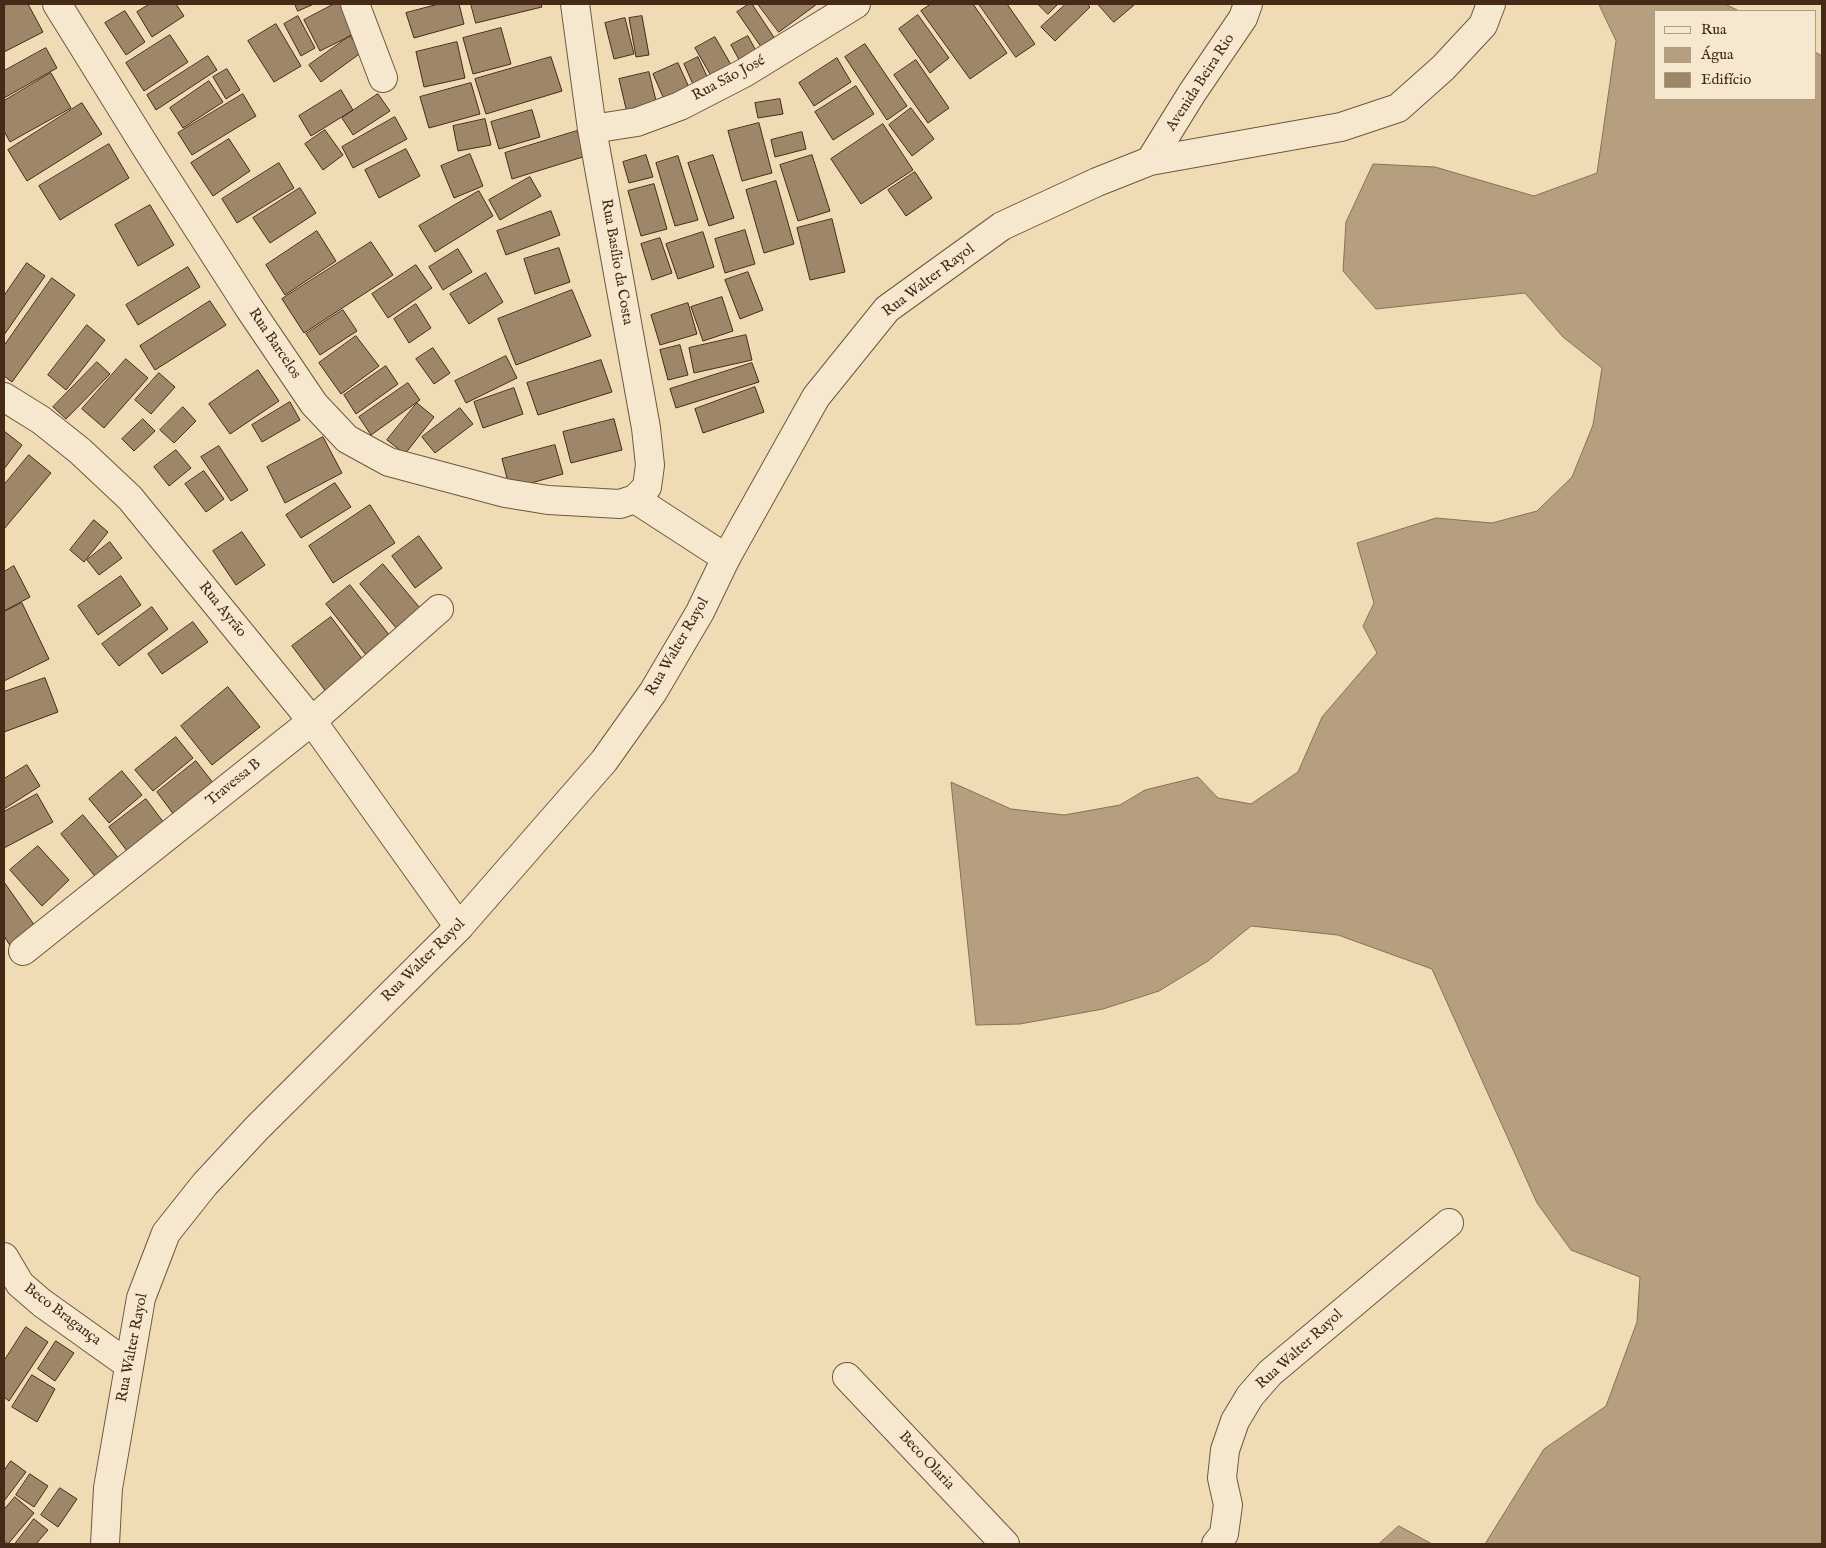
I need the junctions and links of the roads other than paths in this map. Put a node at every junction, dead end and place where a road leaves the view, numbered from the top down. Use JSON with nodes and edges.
{"nodes":[{"id":1,"x":57,"y":4,"type":"edge"},
{"id":2,"x":355,"y":4,"type":"edge"},
{"id":3,"x":575,"y":4,"type":"edge"},
{"id":4,"x":856,"y":4,"type":"edge"},
{"id":5,"x":1248,"y":4,"type":"edge"},
{"id":6,"x":1491,"y":4,"type":"edge"},
{"id":7,"x":383,"y":78,"type":"dead end"},
{"id":8,"x":592,"y":129,"type":"junction"},
{"id":9,"x":1150,"y":160,"type":"junction"},
{"id":10,"x":4,"y":397,"type":"edge"},
{"id":11,"x":627,"y":502,"type":"junction"},
{"id":12,"x":726,"y":558,"type":"junction"},
{"id":13,"x":439,"y":609,"type":"dead end"},
{"id":14,"x":312,"y":721,"type":"junction"},
{"id":15,"x":459,"y":927,"type":"junction"},
{"id":16,"x":23,"y":950,"type":"dead end"},
{"id":17,"x":1449,"y":1223,"type":"dead end"},
{"id":18,"x":4,"y":1257,"type":"edge"},
{"id":19,"x":129,"y":1364,"type":"junction"},
{"id":20,"x":847,"y":1377,"type":"dead end"},
{"id":21,"x":105,"y":1544,"type":"edge"},
{"id":22,"x":1005,"y":1544,"type":"edge"},
{"id":23,"x":1216,"y":1544,"type":"edge"}],
"edges":[{"from":1,"to":11,"type":"street","name":"Rua Barcelos"},
{"from":2,"to":7,"type":"street"},
{"from":3,"to":8,"type":"street","name":"Rua Basílio da Costa"},
{"from":4,"to":8,"type":"street","name":"Rua São José"},
{"from":5,"to":9,"type":"street","name":"Avenida Beira Rio"},
{"from":6,"to":9,"type":"street","name":"Rua Walter Rayol"},
{"from":8,"to":11,"type":"street","name":"Rua Basílio da Costa"},
{"from":9,"to":12,"type":"street","name":"Rua Walter Rayol"},
{"from":10,"to":14,"type":"street","name":"Rua Ayrão"},
{"from":11,"to":12,"type":"street"},
{"from":12,"to":15,"type":"street","name":"Rua Walter Rayol"},
{"from":13,"to":14,"type":"street","name":"Travessa B"},
{"from":14,"to":15,"type":"street","name":"Rua Ayrão"},
{"from":14,"to":16,"type":"street","name":"Travessa B"},
{"from":15,"to":19,"type":"street","name":"Rua Walter Rayol"},
{"from":17,"to":23,"type":"street","name":"Rua Walter Rayol"},
{"from":18,"to":19,"type":"street","name":"Beco Bragança"},
{"from":19,"to":21,"type":"street","name":"Rua Walter Rayol"},
{"from":20,"to":22,"type":"street","name":"Beco Olaria"}]}
